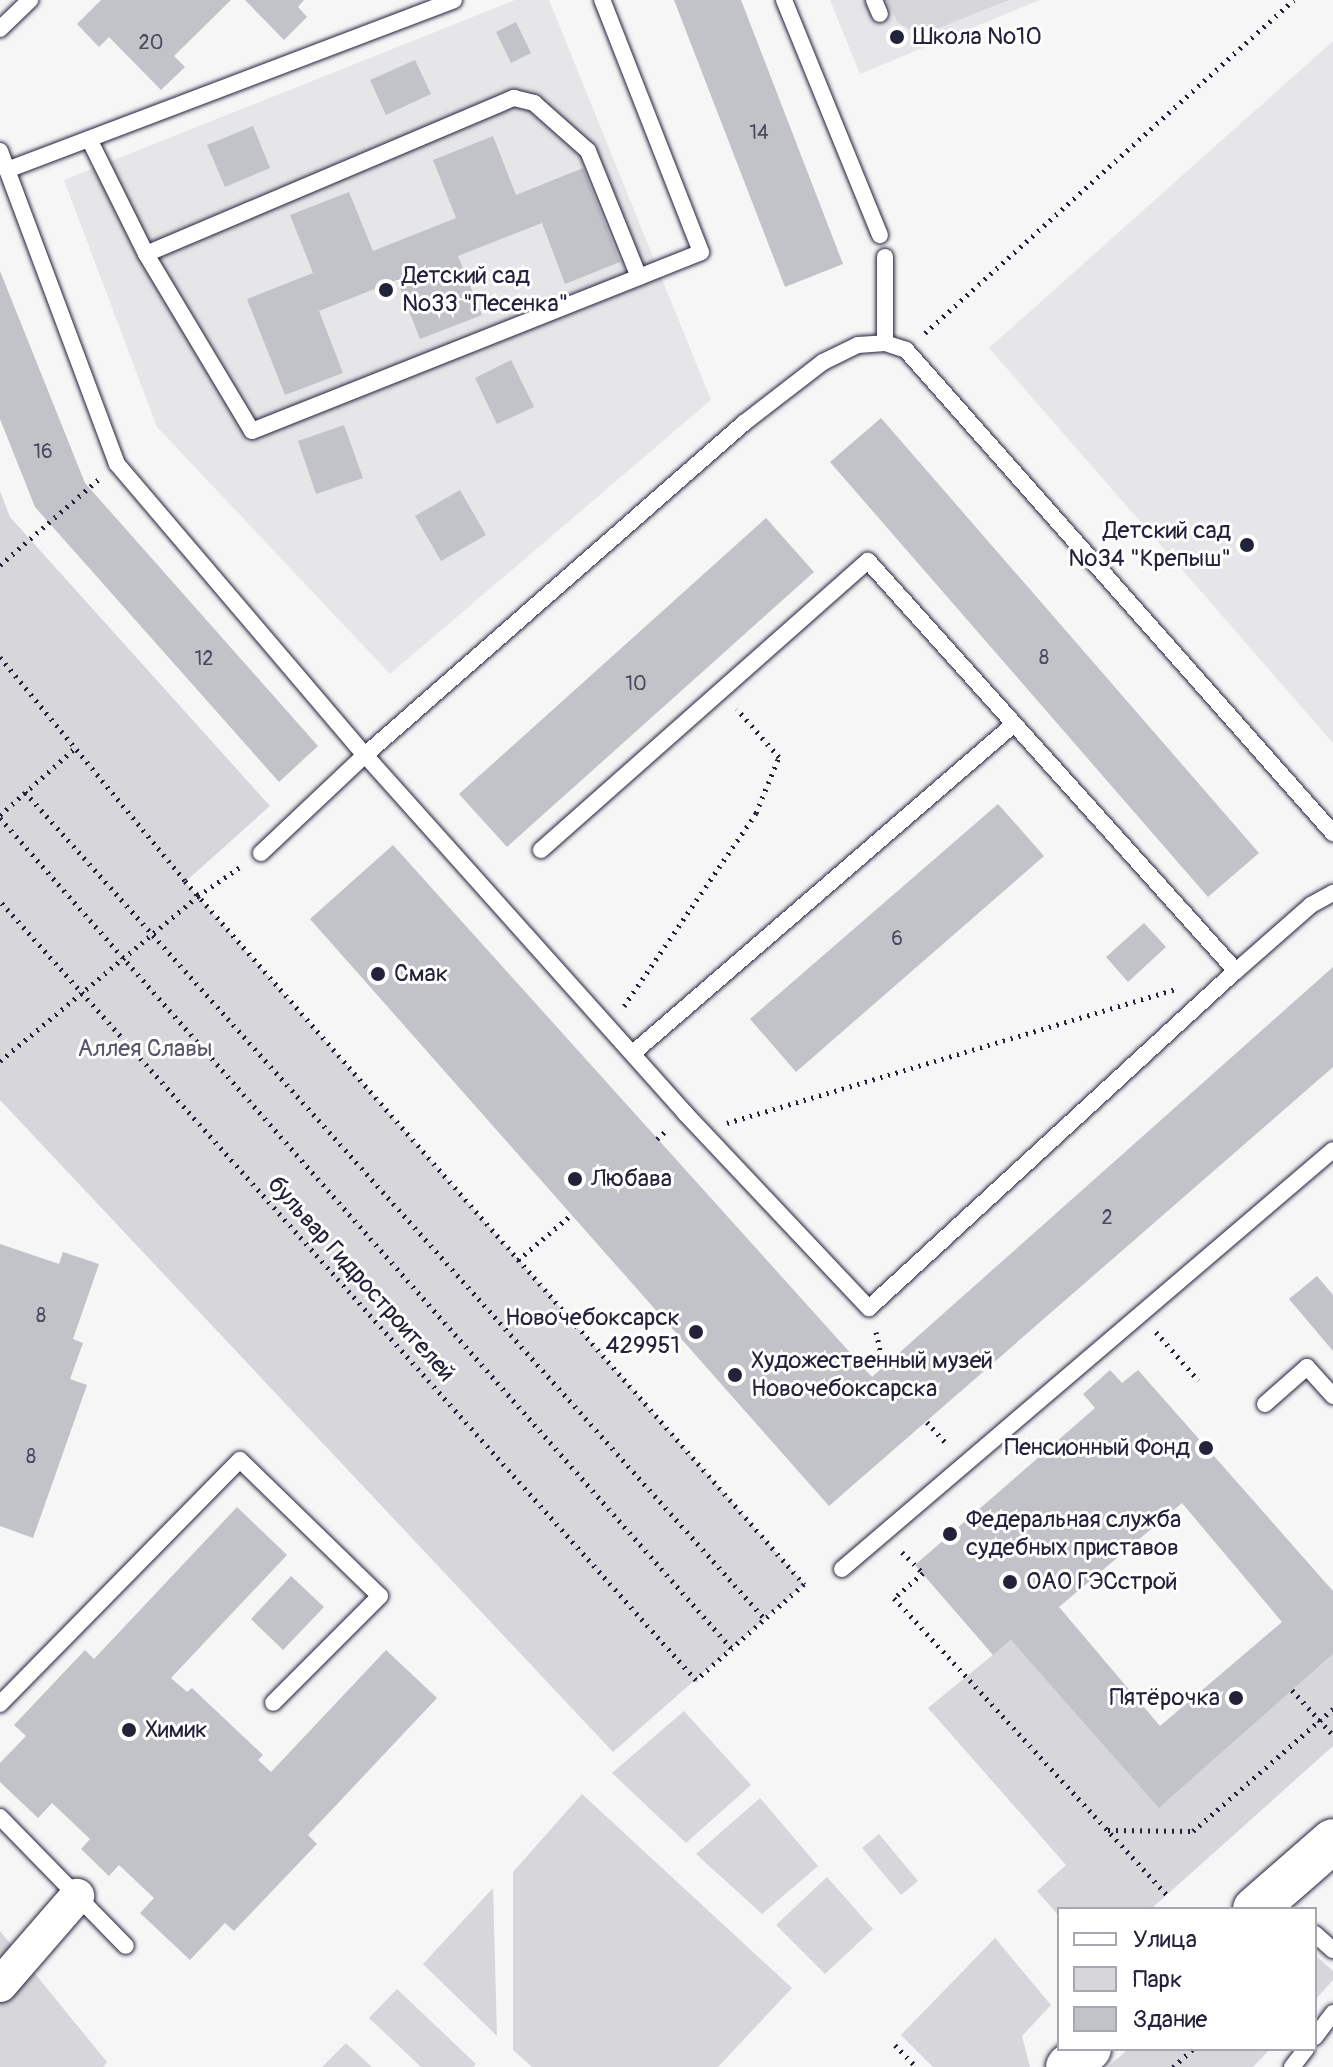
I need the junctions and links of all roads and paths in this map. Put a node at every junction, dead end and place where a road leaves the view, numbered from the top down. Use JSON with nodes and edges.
{"nodes":[{"id":1,"x":30,"y":0,"type":"edge"},
{"id":2,"x":454,"y":0,"type":"edge"},
{"id":3,"x":602,"y":0,"type":"edge"},
{"id":4,"x":784,"y":0,"type":"edge"},
{"id":5,"x":1294,"y":0,"type":"edge"},
{"id":6,"x":0,"y":29,"type":"edge"},
{"id":7,"x":89,"y":139,"type":"junction"},
{"id":8,"x":0,"y":151,"type":"edge"},
{"id":9,"x":7,"y":170,"type":"junction"},
{"id":10,"x":880,"y":235,"type":"dead end"},
{"id":11,"x":146,"y":254,"type":"junction"},
{"id":12,"x":885,"y":257,"type":"dead end"},
{"id":13,"x":639,"y":277,"type":"junction"},
{"id":14,"x":885,"y":343,"type":"junction"},
{"id":15,"x":906,"y":350,"type":"junction"},
{"id":16,"x":117,"y":464,"type":"junction"},
{"id":17,"x":0,"y":565,"type":"edge"},
{"id":18,"x":0,"y":657,"type":"edge"},
{"id":19,"x":721,"y":691,"type":"junction"},
{"id":20,"x":1014,"y":724,"type":"junction"},
{"id":21,"x":74,"y":749,"type":"junction"},
{"id":22,"x":365,"y":755,"type":"junction"},
{"id":23,"x":25,"y":792,"type":"junction"},
{"id":24,"x":0,"y":817,"type":"edge"},
{"id":25,"x":1333,"y":833,"type":"edge"},
{"id":26,"x":541,"y":850,"type":"dead end"},
{"id":27,"x":261,"y":853,"type":"joint"},
{"id":28,"x":1333,"y":893,"type":"edge"},
{"id":29,"x":198,"y":896,"type":"junction"},
{"id":30,"x":0,"y":901,"type":"edge"},
{"id":31,"x":151,"y":934,"type":"junction"},
{"id":32,"x":123,"y":959,"type":"junction"},
{"id":33,"x":1236,"y":971,"type":"junction"},
{"id":34,"x":83,"y":994,"type":"junction"},
{"id":35,"x":610,"y":1027,"type":"junction"},
{"id":36,"x":633,"y":1053,"type":"junction"},
{"id":37,"x":0,"y":1061,"type":"edge"},
{"id":38,"x":701,"y":1130,"type":"junction"},
{"id":39,"x":1333,"y":1150,"type":"edge"},
{"id":40,"x":571,"y":1215,"type":"dead end"},
{"id":41,"x":518,"y":1260,"type":"junction"},
{"id":42,"x":869,"y":1308,"type":"junction"},
{"id":43,"x":1140,"y":1313,"type":"junction"},
{"id":44,"x":884,"y":1366,"type":"dead end"},
{"id":45,"x":1198,"y":1380,"type":"dead end"},
{"id":46,"x":1333,"y":1396,"type":"edge"},
{"id":47,"x":1265,"y":1404,"type":"dead end"},
{"id":48,"x":884,"y":1533,"type":"junction"},
{"id":49,"x":842,"y":1569,"type":"dead end"},
{"id":50,"x":765,"y":1619,"type":"junction"},
{"id":51,"x":732,"y":1649,"type":"junction"},
{"id":52,"x":1292,"y":1690,"type":"dead end"},
{"id":53,"x":273,"y":1703,"type":"dead end"},
{"id":54,"x":0,"y":1704,"type":"edge"},
{"id":55,"x":1333,"y":1709,"type":"edge"},
{"id":56,"x":1320,"y":1721,"type":"junction"},
{"id":57,"x":1333,"y":1735,"type":"edge"},
{"id":58,"x":0,"y":1817,"type":"edge"},
{"id":59,"x":1107,"y":1830,"type":"junction"},
{"id":60,"x":1333,"y":1841,"type":"edge"},
{"id":61,"x":1167,"y":1895,"type":"dead end"},
{"id":62,"x":77,"y":1896,"type":"junction"},
{"id":63,"x":1270,"y":1904,"type":"edge"},
{"id":64,"x":1317,"y":1936,"type":"edge"},
{"id":65,"x":126,"y":1946,"type":"dead end"},
{"id":66,"x":1333,"y":1950,"type":"edge"},
{"id":67,"x":0,"y":1985,"type":"edge"},
{"id":68,"x":1333,"y":2013,"type":"edge"},
{"id":69,"x":1317,"y":2034,"type":"edge"},
{"id":70,"x":895,"y":2045,"type":"dead end"},
{"id":71,"x":1087,"y":2051,"type":"edge"},
{"id":72,"x":1191,"y":2051,"type":"edge"},
{"id":73,"x":1304,"y":2051,"type":"edge"},
{"id":74,"x":916,"y":2067,"type":"edge"},
{"id":75,"x":1068,"y":2067,"type":"edge"},
{"id":76,"x":1173,"y":2067,"type":"edge"},
{"id":77,"x":1292,"y":2067,"type":"edge"}],
"edges":[{"from":1,"to":6,"type":"lane"},
{"from":2,"to":7,"type":"lane"},
{"from":3,"to":13,"type":"lane"},
{"from":4,"to":10,"type":"lane"},
{"from":5,"to":15,"type":"path"},
{"from":7,"to":9,"type":"lane"},
{"from":7,"to":11,"type":"lane"},
{"from":8,"to":9,"type":"lane"},
{"from":9,"to":16,"type":"lane"},
{"from":11,"to":13,"type":"lane"},
{"from":11,"to":13,"type":"lane"},
{"from":12,"to":14,"type":"lane"},
{"from":14,"to":15,"type":"lane"},
{"from":14,"to":22,"type":"lane"},
{"from":15,"to":25,"type":"lane"},
{"from":16,"to":17,"type":"path"},
{"from":16,"to":22,"type":"lane"},
{"from":18,"to":21,"type":"path"},
{"from":19,"to":20,"type":"lane"},
{"from":19,"to":26,"type":"lane"},
{"from":19,"to":35,"type":"path"},
{"from":20,"to":33,"type":"lane"},
{"from":20,"to":36,"type":"lane"},
{"from":21,"to":23,"type":"path"},
{"from":21,"to":29,"type":"path"},
{"from":22,"to":27,"type":"lane"},
{"from":22,"to":35,"type":"lane"},
{"from":23,"to":24,"type":"path"},
{"from":23,"to":31,"type":"path"},
{"from":24,"to":32,"type":"path"},
{"from":27,"to":29,"type":"path"},
{"from":28,"to":33,"type":"lane"},
{"from":29,"to":31,"type":"path"},
{"from":29,"to":41,"type":"path"},
{"from":30,"to":34,"type":"path","name":"бульвар Гидростроителей"},
{"from":31,"to":32,"type":"path"},
{"from":31,"to":50,"type":"path"},
{"from":32,"to":34,"type":"path"},
{"from":32,"to":51,"type":"path"},
{"from":33,"to":38,"type":"path"},
{"from":33,"to":42,"type":"lane"},
{"from":34,"to":37,"type":"path"},
{"from":34,"to":51,"type":"path","name":"бульвар Гидростроителей"},
{"from":35,"to":36,"type":"lane"},
{"from":36,"to":38,"type":"lane"},
{"from":38,"to":42,"type":"lane"},
{"from":39,"to":43,"type":"lane"},
{"from":40,"to":41,"type":"path"},
{"from":41,"to":50,"type":"path"},
{"from":42,"to":44,"type":"path"},
{"from":43,"to":45,"type":"path"},
{"from":43,"to":48,"type":"lane"},
{"from":46,"to":47,"type":"lane"},
{"from":48,"to":49,"type":"lane"},
{"from":48,"to":59,"type":"path"},
{"from":50,"to":51,"type":"path"},
{"from":52,"to":56,"type":"path"},
{"from":53,"to":54,"type":"lane"},
{"from":55,"to":56,"type":"path"},
{"from":56,"to":57,"type":"path"},
{"from":56,"to":59,"type":"path"},
{"from":58,"to":62,"type":"lane"},
{"from":59,"to":61,"type":"path"},
{"from":60,"to":63,"type":"street"},
{"from":62,"to":65,"type":"lane"},
{"from":62,"to":67,"type":"street"},
{"from":64,"to":66,"type":"lane"},
{"from":68,"to":69,"type":"lane"},
{"from":70,"to":74,"type":"path"},
{"from":71,"to":75,"type":"street"},
{"from":72,"to":76,"type":"path"},
{"from":73,"to":77,"type":"lane"}]}
